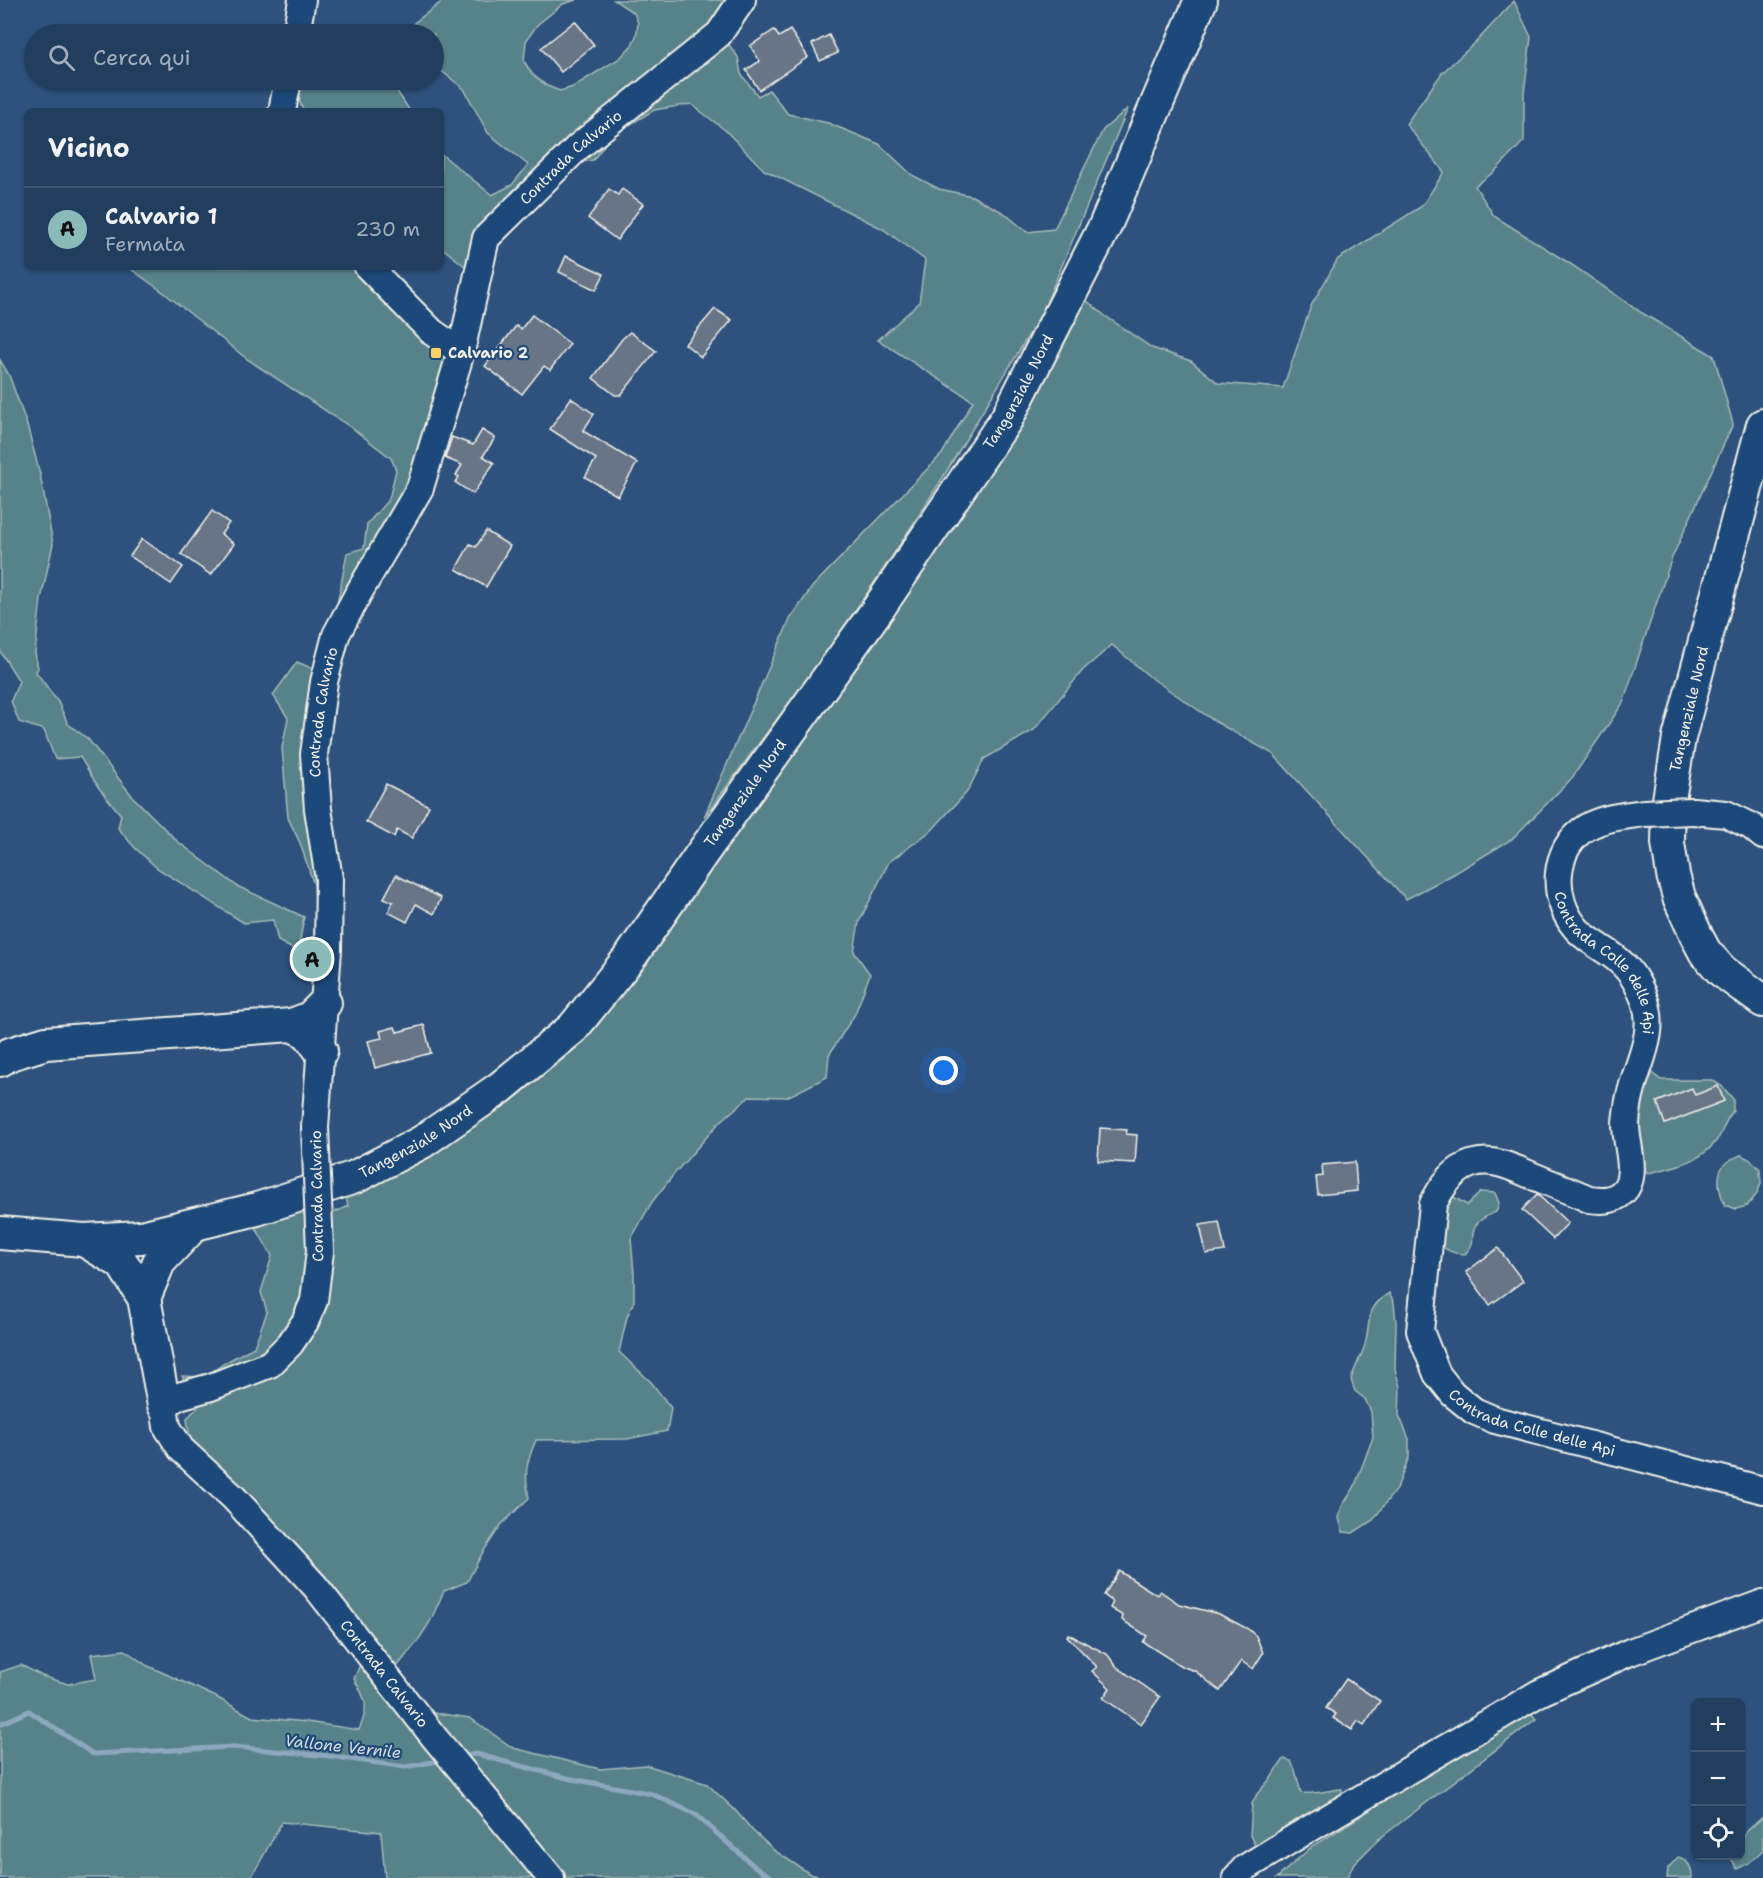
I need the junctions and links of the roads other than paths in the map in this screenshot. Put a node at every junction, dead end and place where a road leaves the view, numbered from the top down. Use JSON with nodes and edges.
{"nodes":[{"id":1,"x":302,"y":0,"type":"edge"},
{"id":2,"x":742,"y":0,"type":"edge"},
{"id":3,"x":1201,"y":0,"type":"edge"},
{"id":4,"x":298,"y":24,"type":"edge"},
{"id":5,"x":286,"y":90,"type":"edge"},
{"id":6,"x":283,"y":108,"type":"edge"},
{"id":7,"x":371,"y":270,"type":"edge"},
{"id":8,"x":461,"y":352,"type":"junction"},
{"id":9,"x":1763,"y":425,"type":"edge"},
{"id":10,"x":1763,"y":836,"type":"edge"},
{"id":11,"x":1763,"y":1001,"type":"edge"},
{"id":12,"x":325,"y":1003,"type":"junction"},
{"id":13,"x":292,"y":1025,"type":"junction"},
{"id":14,"x":321,"y":1051,"type":"junction"},
{"id":15,"x":0,"y":1060,"type":"edge"},
{"id":16,"x":194,"y":1225,"type":"junction"},
{"id":17,"x":0,"y":1233,"type":"edge"},
{"id":18,"x":84,"y":1240,"type":"junction"},
{"id":19,"x":144,"y":1298,"type":"junction"},
{"id":20,"x":164,"y":1406,"type":"junction"},
{"id":21,"x":1763,"y":1490,"type":"edge"},
{"id":22,"x":1763,"y":1603,"type":"edge"},
{"id":23,"x":551,"y":1878,"type":"edge"},
{"id":24,"x":1236,"y":1878,"type":"edge"}],
"edges":[{"from":1,"to":4,"type":"street"},
{"from":2,"to":8,"type":"street","name":"Contrada Calvario"},
{"from":3,"to":16,"type":"main road","name":"Tangenziale Nord"},
{"from":5,"to":6,"type":"street"},
{"from":7,"to":8,"type":"street"},
{"from":8,"to":12,"type":"street","name":"Contrada Calvario"},
{"from":9,"to":11,"type":"main road","name":"Tangenziale Nord"},
{"from":10,"to":21,"type":"street","name":"Contrada Colle delle Api","bridge":true},
{"from":12,"to":13,"type":"main road"},
{"from":12,"to":14,"type":"street","name":"Contrada Calvario"},
{"from":13,"to":14,"type":"main road"},
{"from":13,"to":15,"type":"main road"},
{"from":14,"to":20,"type":"street","name":"Contrada Calvario","bridge":true},
{"from":16,"to":18,"type":"main road","name":"Tangenziale Nord"},
{"from":16,"to":19,"type":"main road"},
{"from":17,"to":18,"type":"main road","name":"Tangenziale Nord"},
{"from":18,"to":19,"type":"main road"},
{"from":19,"to":20,"type":"main road"},
{"from":20,"to":23,"type":"street","name":"Contrada Calvario"},
{"from":22,"to":24,"type":"street"}]}
